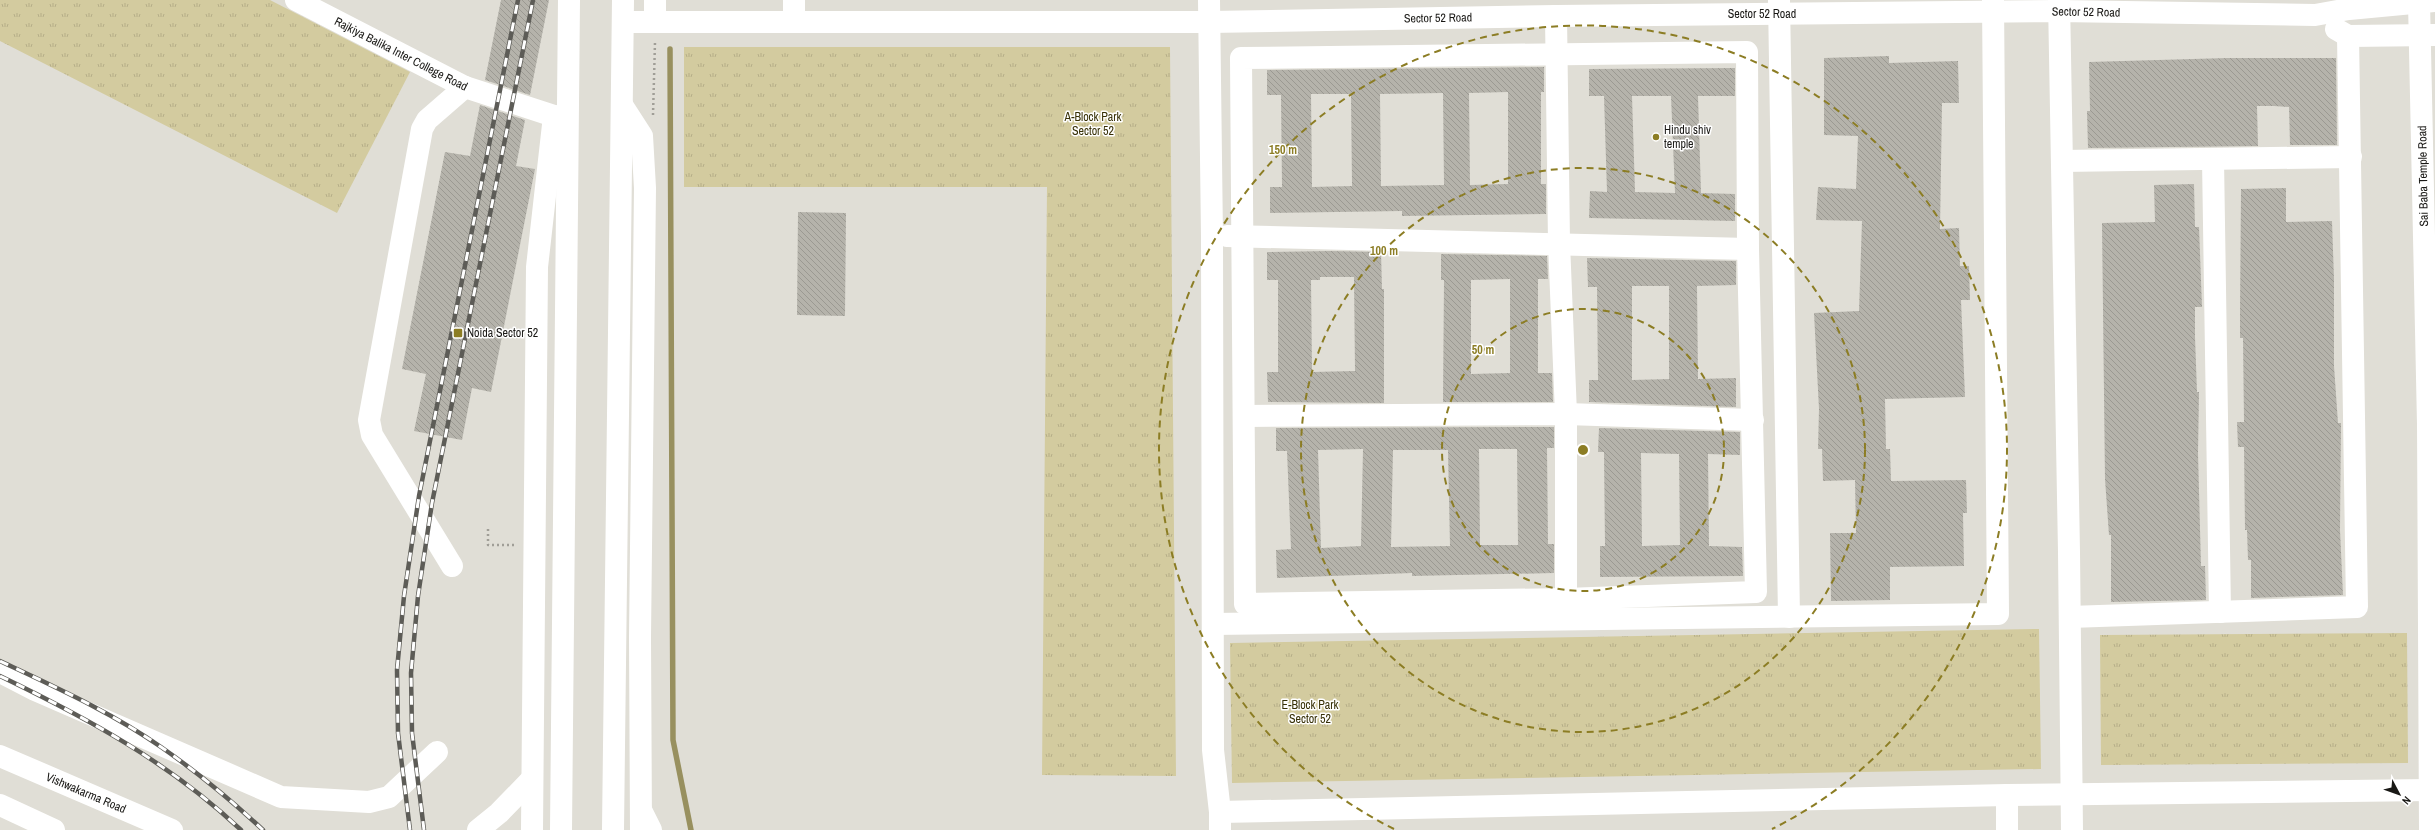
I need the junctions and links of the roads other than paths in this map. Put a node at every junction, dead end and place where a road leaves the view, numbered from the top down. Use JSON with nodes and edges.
{"nodes":[{"id":1,"x":296,"y":0,"type":"edge"},
{"id":2,"x":569,"y":0,"type":"edge"},
{"id":3,"x":623,"y":0,"type":"edge"},
{"id":4,"x":656,"y":0,"type":"edge"},
{"id":5,"x":1209,"y":0,"type":"edge"},
{"id":6,"x":2427,"y":1,"type":"edge"},
{"id":7,"x":1993,"y":6,"type":"edge"},
{"id":8,"x":2059,"y":6,"type":"edge"},
{"id":9,"x":1655,"y":7,"type":"edge"},
{"id":10,"x":1779,"y":7,"type":"edge"},
{"id":11,"x":794,"y":10,"type":"edge"},
{"id":12,"x":2315,"y":15,"type":"junction"},
{"id":13,"x":1556,"y":16,"type":"junction"},
{"id":14,"x":623,"y":22,"type":"junction"},
{"id":15,"x":655,"y":22,"type":"junction"},
{"id":16,"x":1210,"y":22,"type":"junction"},
{"id":17,"x":2348,"y":36,"type":"junction"},
{"id":18,"x":2428,"y":36,"type":"edge"},
{"id":19,"x":1558,"y":54,"type":"junction"},
{"id":20,"x":465,"y":87,"type":"junction"},
{"id":21,"x":622,"y":105,"type":"junction"},
{"id":22,"x":562,"y":114,"type":"junction"},
{"id":23,"x":2351,"y":157,"type":"junction"},
{"id":24,"x":2213,"y":159,"type":"junction"},
{"id":25,"x":2062,"y":161,"type":"junction"},
{"id":26,"x":1243,"y":236,"type":"junction"},
{"id":27,"x":1212,"y":237,"type":"junction"},
{"id":28,"x":1559,"y":244,"type":"junction"},
{"id":29,"x":1748,"y":249,"type":"junction"},
{"id":30,"x":1566,"y":414,"type":"junction"},
{"id":31,"x":1244,"y":416,"type":"junction"},
{"id":32,"x":1753,"y":420,"type":"junction"},
{"id":33,"x":2432,"y":493,"type":"edge"},
{"id":34,"x":452,"y":566,"type":"dead end"},
{"id":35,"x":1566,"y":599,"type":"junction"},
{"id":36,"x":2220,"y":612,"type":"junction"},
{"id":37,"x":1789,"y":617,"type":"junction"},
{"id":38,"x":2070,"y":617,"type":"junction"},
{"id":39,"x":1213,"y":624,"type":"junction"},
{"id":40,"x":0,"y":672,"type":"edge"},
{"id":41,"x":438,"y":752,"type":"dead end"},
{"id":42,"x":0,"y":756,"type":"edge"},
{"id":43,"x":532,"y":779,"type":"junction"},
{"id":44,"x":2430,"y":790,"type":"junction"},
{"id":45,"x":2071,"y":794,"type":"junction"},
{"id":46,"x":2007,"y":795,"type":"junction"},
{"id":47,"x":0,"y":805,"type":"edge"},
{"id":48,"x":1220,"y":821,"type":"edge"},
{"id":49,"x":644,"y":824,"type":"edge"},
{"id":50,"x":54,"y":830,"type":"edge"},
{"id":51,"x":172,"y":830,"type":"edge"},
{"id":52,"x":478,"y":830,"type":"edge"},
{"id":53,"x":532,"y":830,"type":"edge"},
{"id":54,"x":561,"y":830,"type":"edge"},
{"id":55,"x":613,"y":830,"type":"edge"},
{"id":56,"x":2007,"y":830,"type":"edge"},
{"id":57,"x":2072,"y":830,"type":"edge"},
{"id":58,"x":2430,"y":830,"type":"edge"}],
"edges":[{"from":1,"to":20,"type":"street","name":"Rajkiya Balika Inter College Road"},
{"from":2,"to":22,"type":"street"},
{"from":3,"to":14,"type":"street"},
{"from":4,"to":15,"type":"street"},
{"from":5,"to":16,"type":"street"},
{"from":6,"to":12,"type":"street","name":"Sector 52 Road"},
{"from":6,"to":18,"type":"street","name":"Sai Baba Temple Road"},
{"from":7,"to":8,"type":"street","name":"Sector 52 Road"},
{"from":7,"to":10,"type":"street","name":"Sector 52 Road"},
{"from":7,"to":37,"type":"street"},
{"from":8,"to":12,"type":"street","name":"Sector 52 Road"},
{"from":8,"to":25,"type":"street"},
{"from":9,"to":10,"type":"street","name":"Sector 52 Road"},
{"from":9,"to":13,"type":"street","name":"Sector 52 Road"},
{"from":10,"to":37,"type":"street"},
{"from":11,"to":15,"type":"street","name":"Sector 52 Road"},
{"from":11,"to":16,"type":"street","name":"Sector 52 Road"},
{"from":12,"to":17,"type":"street"},
{"from":13,"to":16,"type":"street","name":"Sector 52 Road"},
{"from":13,"to":19,"type":"street"},
{"from":14,"to":15,"type":"street","name":"Sector 52 Road"},
{"from":14,"to":21,"type":"street"},
{"from":16,"to":27,"type":"street"},
{"from":17,"to":18,"type":"street"},
{"from":17,"to":23,"type":"street"},
{"from":18,"to":33,"type":"street","name":"Sai Baba Temple Road"},
{"from":19,"to":26,"type":"street"},
{"from":19,"to":28,"type":"street"},
{"from":19,"to":29,"type":"street"},
{"from":20,"to":22,"type":"street","name":"Rajkiya Balika Inter College Road"},
{"from":20,"to":34,"type":"street"},
{"from":21,"to":49,"type":"street"},
{"from":21,"to":55,"type":"street"},
{"from":22,"to":43,"type":"street"},
{"from":22,"to":54,"type":"street"},
{"from":23,"to":24,"type":"street"},
{"from":23,"to":36,"type":"street"},
{"from":24,"to":25,"type":"street"},
{"from":24,"to":36,"type":"street"},
{"from":25,"to":38,"type":"street"},
{"from":26,"to":27,"type":"street"},
{"from":26,"to":28,"type":"street"},
{"from":26,"to":31,"type":"street"},
{"from":27,"to":39,"type":"street"},
{"from":28,"to":29,"type":"street"},
{"from":28,"to":30,"type":"street"},
{"from":29,"to":32,"type":"street"},
{"from":30,"to":31,"type":"street"},
{"from":30,"to":32,"type":"street"},
{"from":30,"to":35,"type":"street"},
{"from":31,"to":35,"type":"street"},
{"from":32,"to":35,"type":"street"},
{"from":33,"to":44,"type":"street","name":"Sai Baba Temple Road"},
{"from":36,"to":38,"type":"street"},
{"from":37,"to":39,"type":"street"},
{"from":38,"to":45,"type":"street"},
{"from":39,"to":48,"type":"street"},
{"from":40,"to":41,"type":"street"},
{"from":42,"to":51,"type":"street","name":"Vishwakarma Road"},
{"from":43,"to":52,"type":"street"},
{"from":43,"to":53,"type":"street"},
{"from":44,"to":45,"type":"street"},
{"from":44,"to":58,"type":"street","name":"Sai Baba Temple Road"},
{"from":45,"to":46,"type":"street"},
{"from":45,"to":57,"type":"street"},
{"from":46,"to":48,"type":"street"},
{"from":46,"to":56,"type":"street"},
{"from":47,"to":50,"type":"street"}]}
